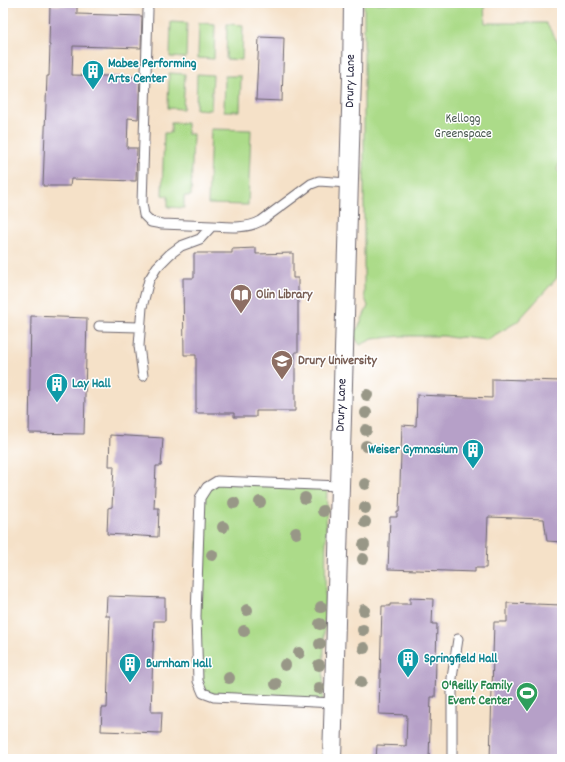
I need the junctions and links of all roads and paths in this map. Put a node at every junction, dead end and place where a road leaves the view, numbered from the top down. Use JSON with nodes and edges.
{"nodes":[{"id":1,"x":352,"y":3,"type":"edge"},
{"id":2,"x":148,"y":10,"type":"dead end"},
{"id":3,"x":348,"y":183,"type":"junction"},
{"id":4,"x":212,"y":226,"type":"junction"},
{"id":5,"x":99,"y":326,"type":"dead end"},
{"id":6,"x":140,"y":326,"type":"junction"},
{"id":7,"x":143,"y":376,"type":"dead end"},
{"id":8,"x":340,"y":486,"type":"junction"},
{"id":9,"x":458,"y":639,"type":"dead end"},
{"id":10,"x":334,"y":703,"type":"junction"},
{"id":11,"x":332,"y":759,"type":"edge"},
{"id":12,"x":452,"y":759,"type":"edge"}],
"edges":[{"from":1,"to":3,"type":"street","name":"Drury Lane"},
{"from":2,"to":4,"type":"lane"},
{"from":3,"to":4,"type":"lane"},
{"from":3,"to":8,"type":"street","name":"Drury Lane"},
{"from":4,"to":6,"type":"lane"},
{"from":5,"to":6,"type":"lane"},
{"from":6,"to":7,"type":"lane"},
{"from":8,"to":10,"type":"street","name":"Drury Lane"},
{"from":8,"to":10,"type":"lane"},
{"from":9,"to":12,"type":"lane"},
{"from":10,"to":11,"type":"street","name":"Drury Lane"}]}
